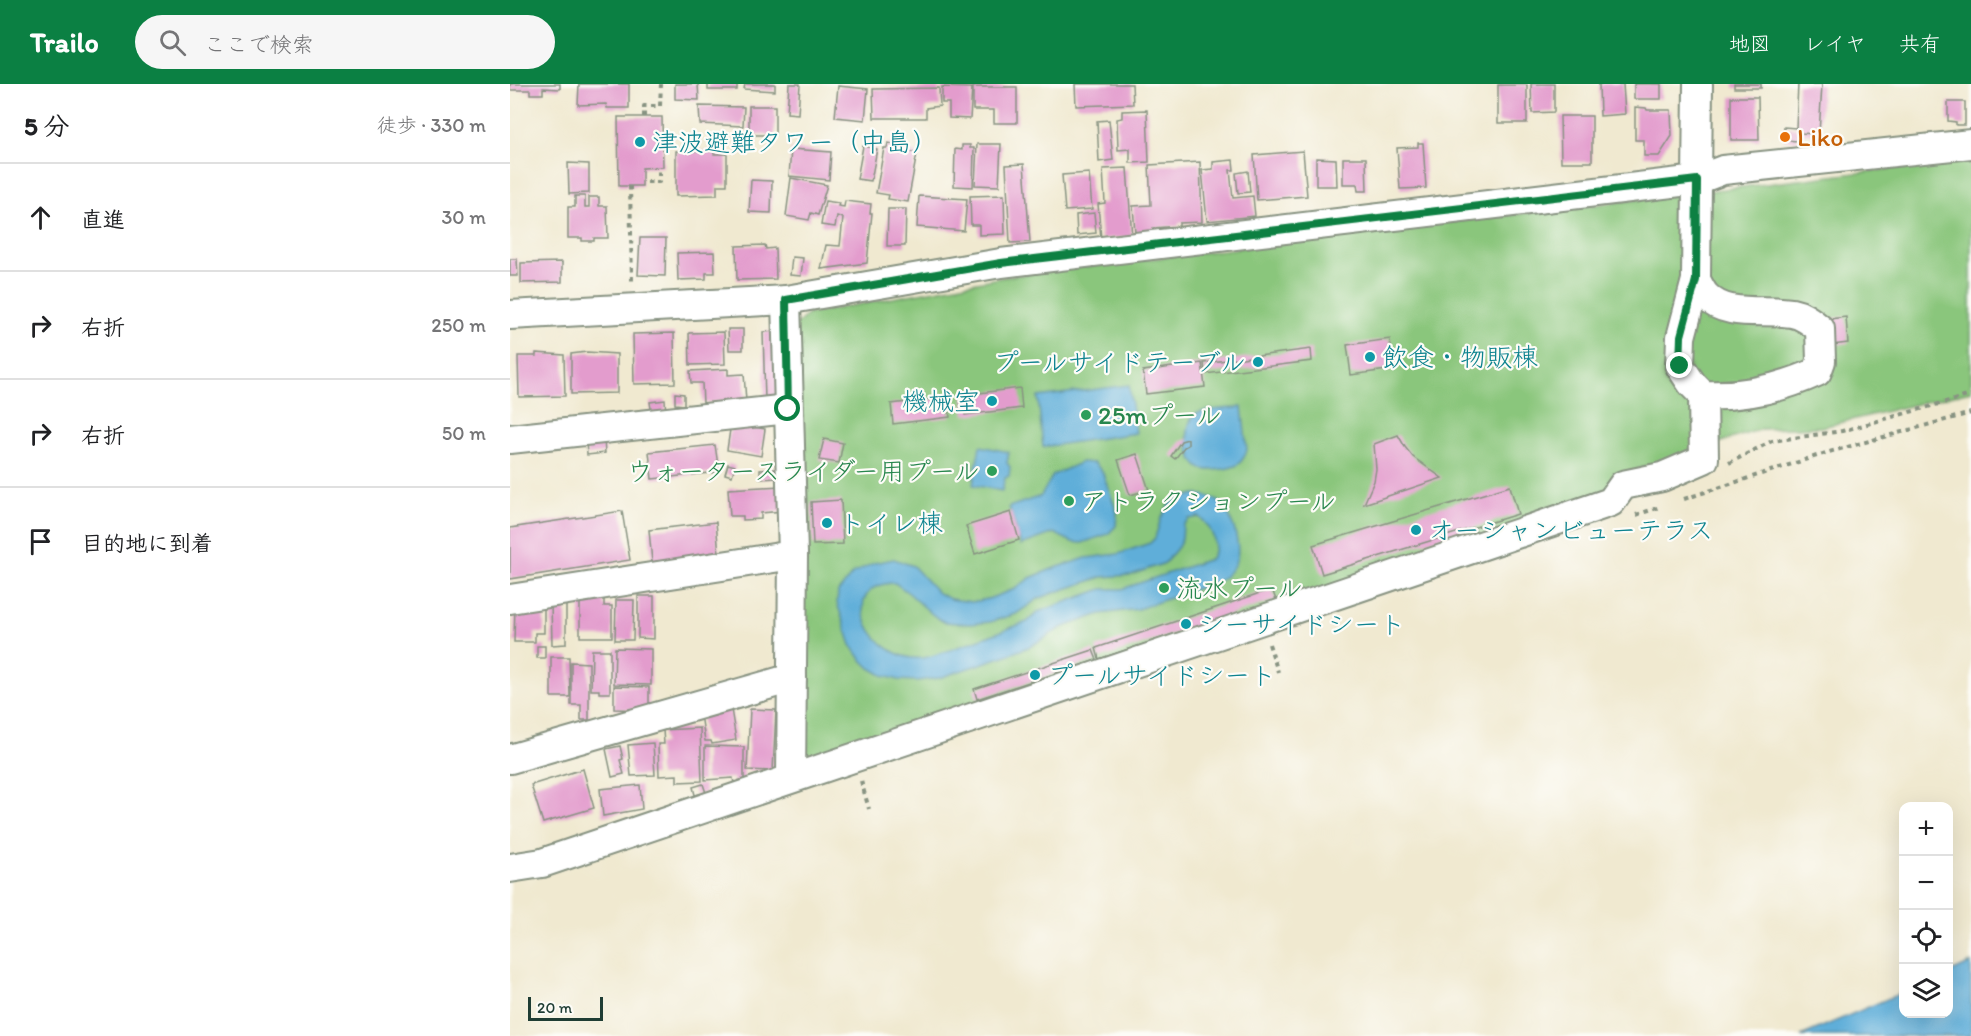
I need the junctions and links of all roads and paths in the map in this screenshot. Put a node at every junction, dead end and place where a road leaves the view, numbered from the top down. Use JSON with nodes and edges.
{"nodes":[{"id":1,"x":661,"y":84,"type":"edge"},
{"id":2,"x":1698,"y":84,"type":"edge"},
{"id":3,"x":644,"y":117,"type":"dead end"},
{"id":4,"x":1971,"y":144,"type":"edge"},
{"id":5,"x":659,"y":167,"type":"dead end"},
{"id":6,"x":1697,"y":180,"type":"junction"},
{"id":7,"x":647,"y":182,"type":"dead end"},
{"id":8,"x":630,"y":186,"type":"dead end"},
{"id":9,"x":1696,"y":280,"type":"junction"},
{"id":10,"x":632,"y":289,"type":"dead end"},
{"id":11,"x":786,"y":300,"type":"junction"},
{"id":12,"x":510,"y":315,"type":"edge"},
{"id":13,"x":1703,"y":395,"type":"junction"},
{"id":14,"x":1971,"y":395,"type":"edge"},
{"id":15,"x":788,"y":409,"type":"junction"},
{"id":16,"x":1971,"y":413,"type":"edge"},
{"id":17,"x":510,"y":439,"type":"edge"},
{"id":18,"x":1725,"y":465,"type":"dead end"},
{"id":19,"x":1674,"y":502,"type":"dead end"},
{"id":20,"x":1663,"y":506,"type":"dead end"},
{"id":21,"x":1629,"y":516,"type":"dead end"},
{"id":22,"x":793,"y":555,"type":"junction"},
{"id":23,"x":510,"y":599,"type":"edge"},
{"id":24,"x":1266,"y":637,"type":"dead end"},
{"id":25,"x":1278,"y":672,"type":"dead end"},
{"id":26,"x":792,"y":678,"type":"junction"},
{"id":27,"x":510,"y":759,"type":"edge"},
{"id":28,"x":859,"y":774,"type":"dead end"},
{"id":29,"x":791,"y":778,"type":"junction"},
{"id":30,"x":869,"y":809,"type":"dead end"},
{"id":31,"x":510,"y":868,"type":"edge"}],
"edges":[{"from":1,"to":3,"type":"path"},
{"from":2,"to":6,"type":"street"},
{"from":4,"to":6,"type":"street"},
{"from":5,"to":7,"type":"path"},
{"from":6,"to":9,"type":"street"},
{"from":6,"to":11,"type":"street"},
{"from":8,"to":10,"type":"path"},
{"from":9,"to":13,"type":"street"},
{"from":9,"to":13,"type":"street"},
{"from":11,"to":12,"type":"street"},
{"from":11,"to":15,"type":"street"},
{"from":13,"to":29,"type":"street"},
{"from":14,"to":18,"type":"path"},
{"from":15,"to":17,"type":"street"},
{"from":15,"to":22,"type":"street"},
{"from":16,"to":19,"type":"path"},
{"from":20,"to":21,"type":"path"},
{"from":22,"to":23,"type":"street"},
{"from":22,"to":26,"type":"street"},
{"from":24,"to":25,"type":"path"},
{"from":26,"to":27,"type":"street"},
{"from":26,"to":29,"type":"street"},
{"from":28,"to":30,"type":"path"},
{"from":29,"to":31,"type":"street"}]}
